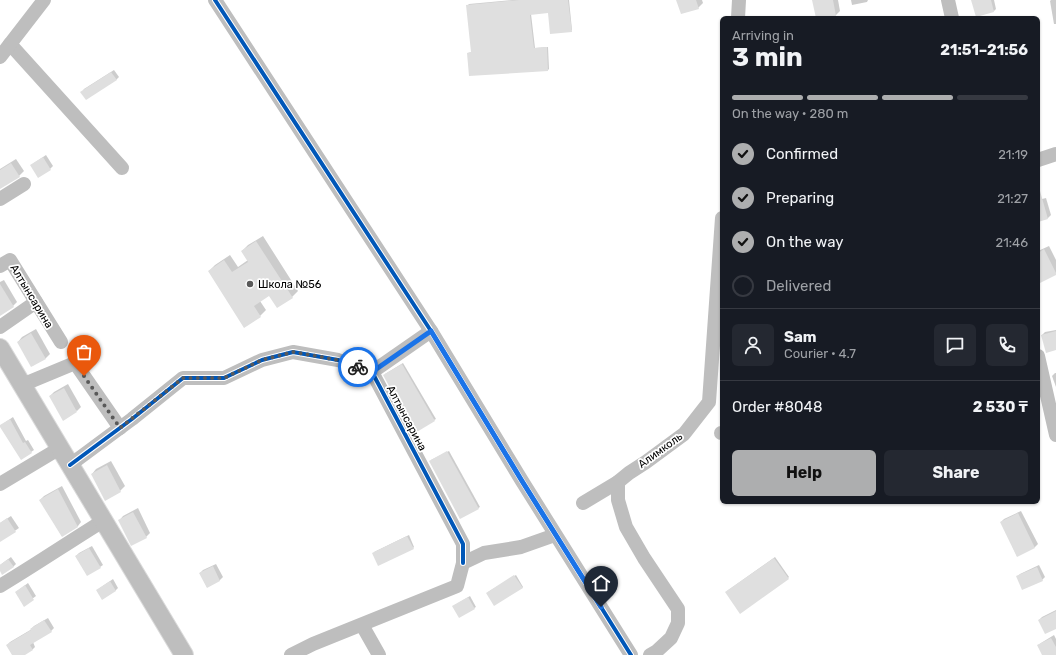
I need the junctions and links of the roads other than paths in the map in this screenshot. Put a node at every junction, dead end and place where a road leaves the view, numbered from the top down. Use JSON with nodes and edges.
{"nodes":[{"id":1,"x":44,"y":0,"type":"edge"},
{"id":2,"x":216,"y":0,"type":"edge"},
{"id":3,"x":739,"y":0,"type":"edge"},
{"id":4,"x":948,"y":0,"type":"edge"},
{"id":5,"x":738,"y":16,"type":"edge"},
{"id":6,"x":952,"y":16,"type":"edge"},
{"id":7,"x":10,"y":44,"type":"junction"},
{"id":8,"x":0,"y":57,"type":"edge"},
{"id":9,"x":1056,"y":154,"type":"edge"},
{"id":10,"x":1040,"y":159,"type":"edge"},
{"id":11,"x":122,"y":168,"type":"dead end"},
{"id":12,"x":24,"y":184,"type":"dead end"},
{"id":13,"x":0,"y":199,"type":"edge"},
{"id":14,"x":720,"y":246,"type":"edge"},
{"id":15,"x":0,"y":266,"type":"edge"},
{"id":16,"x":36,"y":302,"type":"junction"},
{"id":17,"x":0,"y":326,"type":"edge"},
{"id":18,"x":431,"y":331,"type":"junction"},
{"id":19,"x":60,"y":342,"type":"dead end"},
{"id":20,"x":0,"y":350,"type":"edge"},
{"id":21,"x":1040,"y":365,"type":"edge"},
{"id":22,"x":372,"y":372,"type":"junction"},
{"id":23,"x":22,"y":385,"type":"junction"},
{"id":24,"x":120,"y":428,"type":"junction"},
{"id":25,"x":1056,"y":435,"type":"edge"},
{"id":26,"x":60,"y":448,"type":"junction"},
{"id":27,"x":70,"y":465,"type":"junction"},
{"id":28,"x":618,"y":482,"type":"junction"},
{"id":29,"x":0,"y":484,"type":"edge"},
{"id":30,"x":583,"y":503,"type":"dead end"},
{"id":31,"x":103,"y":521,"type":"junction"},
{"id":32,"x":555,"y":535,"type":"junction"},
{"id":33,"x":462,"y":563,"type":"junction"},
{"id":34,"x":0,"y":586,"type":"edge"},
{"id":35,"x":362,"y":625,"type":"junction"},
{"id":36,"x":184,"y":655,"type":"edge"},
{"id":37,"x":291,"y":655,"type":"edge"},
{"id":38,"x":379,"y":655,"type":"edge"},
{"id":39,"x":631,"y":655,"type":"edge"},
{"id":40,"x":650,"y":655,"type":"edge"}],
"edges":[{"from":1,"to":7,"type":"street"},
{"from":2,"to":18,"type":"street"},
{"from":3,"to":5,"type":"street"},
{"from":4,"to":6,"type":"street"},
{"from":7,"to":8,"type":"street"},
{"from":7,"to":11,"type":"street"},
{"from":9,"to":10,"type":"street"},
{"from":12,"to":13,"type":"street"},
{"from":14,"to":28,"type":"street","name":"Алимколь"},
{"from":15,"to":16,"type":"street","name":"Алтынсарина"},
{"from":16,"to":17,"type":"street"},
{"from":16,"to":19,"type":"street","name":"Алтынсарина"},
{"from":18,"to":22,"type":"street"},
{"from":18,"to":32,"type":"street"},
{"from":20,"to":23,"type":"main road"},
{"from":21,"to":25,"type":"street"},
{"from":22,"to":24,"type":"street"},
{"from":22,"to":33,"type":"street","name":"Алтынсарина"},
{"from":23,"to":24,"type":"street"},
{"from":23,"to":26,"type":"main road"},
{"from":24,"to":27,"type":"street"},
{"from":26,"to":27,"type":"main road"},
{"from":26,"to":29,"type":"street"},
{"from":27,"to":31,"type":"main road"},
{"from":28,"to":30,"type":"street","name":"Алимколь"},
{"from":28,"to":40,"type":"street"},
{"from":31,"to":34,"type":"street"},
{"from":31,"to":36,"type":"main road"},
{"from":32,"to":33,"type":"street"},
{"from":32,"to":39,"type":"street"},
{"from":33,"to":35,"type":"street","name":"Алтынсарина"},
{"from":35,"to":37,"type":"street","name":"Алтынсарина"},
{"from":35,"to":38,"type":"street"}]}
